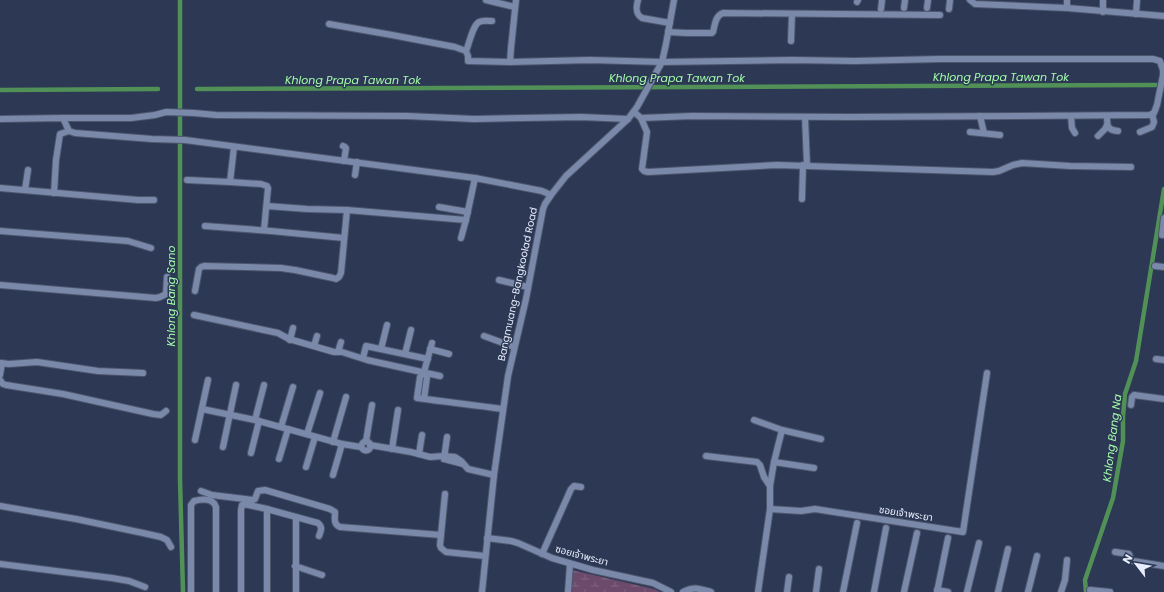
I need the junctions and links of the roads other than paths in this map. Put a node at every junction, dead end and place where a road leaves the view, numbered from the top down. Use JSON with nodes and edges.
{"nodes":[{"id":1,"x":486,"y":0,"type":"edge"},
{"id":2,"x":638,"y":0,"type":"edge"},
{"id":3,"x":674,"y":0,"type":"edge"},
{"id":4,"x":882,"y":0,"type":"edge"},
{"id":5,"x":905,"y":0,"type":"edge"},
{"id":6,"x":928,"y":0,"type":"edge"},
{"id":7,"x":950,"y":0,"type":"edge"},
{"id":8,"x":970,"y":0,"type":"edge"},
{"id":9,"x":1034,"y":0,"type":"edge"},
{"id":10,"x":1067,"y":0,"type":"edge"},
{"id":11,"x":1104,"y":0,"type":"edge"},
{"id":12,"x":1137,"y":0,"type":"edge"},
{"id":13,"x":516,"y":3,"type":"edge"},
{"id":14,"x":1003,"y":3,"type":"edge"},
{"id":15,"x":1033,"y":7,"type":"junction"},
{"id":16,"x":881,"y":8,"type":"dead end"},
{"id":17,"x":904,"y":8,"type":"dead end"},
{"id":18,"x":927,"y":8,"type":"dead end"},
{"id":19,"x":1067,"y":8,"type":"junction"},
{"id":20,"x":949,"y":9,"type":"dead end"},
{"id":21,"x":1103,"y":12,"type":"junction"},
{"id":22,"x":792,"y":14,"type":"junction"},
{"id":23,"x":1136,"y":14,"type":"junction"},
{"id":24,"x":940,"y":15,"type":"dead end"},
{"id":25,"x":1164,"y":16,"type":"edge"},
{"id":26,"x":492,"y":22,"type":"dead end"},
{"id":27,"x":670,"y":23,"type":"junction"},
{"id":28,"x":329,"y":24,"type":"dead end"},
{"id":29,"x":668,"y":32,"type":"junction"},
{"id":30,"x":791,"y":41,"type":"dead end"},
{"id":31,"x":466,"y":51,"type":"junction"},
{"id":32,"x":510,"y":62,"type":"junction"},
{"id":33,"x":661,"y":63,"type":"junction"},
{"id":34,"x":636,"y":110,"type":"junction"},
{"id":35,"x":1152,"y":114,"type":"junction"},
{"id":36,"x":980,"y":116,"type":"junction"},
{"id":37,"x":1071,"y":116,"type":"junction"},
{"id":38,"x":1106,"y":116,"type":"junction"},
{"id":39,"x":805,"y":117,"type":"junction"},
{"id":40,"x":63,"y":118,"type":"junction"},
{"id":41,"x":640,"y":118,"type":"junction"},
{"id":42,"x":0,"y":119,"type":"edge"},
{"id":43,"x":628,"y":119,"type":"junction"},
{"id":44,"x":1107,"y":125,"type":"junction"},
{"id":45,"x":68,"y":130,"type":"junction"},
{"id":46,"x":1118,"y":131,"type":"dead end"},
{"id":47,"x":970,"y":132,"type":"dead end"},
{"id":48,"x":1140,"y":132,"type":"dead end"},
{"id":49,"x":984,"y":133,"type":"junction"},
{"id":50,"x":1075,"y":133,"type":"dead end"},
{"id":51,"x":1000,"y":135,"type":"dead end"},
{"id":52,"x":1098,"y":136,"type":"dead end"},
{"id":53,"x":343,"y":146,"type":"dead end"},
{"id":54,"x":234,"y":147,"type":"junction"},
{"id":55,"x":344,"y":161,"type":"junction"},
{"id":56,"x":356,"y":162,"type":"junction"},
{"id":57,"x":805,"y":165,"type":"junction"},
{"id":58,"x":1131,"y":167,"type":"dead end"},
{"id":59,"x":28,"y":170,"type":"dead end"},
{"id":60,"x":355,"y":175,"type":"dead end"},
{"id":61,"x":475,"y":178,"type":"junction"},
{"id":62,"x":187,"y":180,"type":"dead end"},
{"id":63,"x":230,"y":182,"type":"junction"},
{"id":64,"x":0,"y":188,"type":"edge"},
{"id":65,"x":25,"y":190,"type":"junction"},
{"id":66,"x":54,"y":193,"type":"junction"},
{"id":67,"x":551,"y":195,"type":"junction"},
{"id":68,"x":802,"y":199,"type":"dead end"},
{"id":69,"x":154,"y":200,"type":"dead end"},
{"id":70,"x":267,"y":206,"type":"junction"},
{"id":71,"x":439,"y":207,"type":"dead end"},
{"id":72,"x":347,"y":210,"type":"junction"},
{"id":73,"x":468,"y":212,"type":"junction"},
{"id":74,"x":1164,"y":218,"type":"edge"},
{"id":75,"x":466,"y":220,"type":"junction"},
{"id":76,"x":205,"y":226,"type":"dead end"},
{"id":77,"x":264,"y":230,"type":"junction"},
{"id":78,"x":0,"y":231,"type":"edge"},
{"id":79,"x":1162,"y":235,"type":"dead end"},
{"id":80,"x":344,"y":238,"type":"junction"},
{"id":81,"x":461,"y":238,"type":"dead end"},
{"id":82,"x":151,"y":248,"type":"dead end"},
{"id":83,"x":1155,"y":266,"type":"dead end"},
{"id":84,"x":1164,"y":267,"type":"edge"},
{"id":85,"x":167,"y":277,"type":"dead end"},
{"id":86,"x":499,"y":280,"type":"dead end"},
{"id":87,"x":0,"y":285,"type":"edge"},
{"id":88,"x":528,"y":287,"type":"junction"},
{"id":89,"x":196,"y":291,"type":"dead end"},
{"id":90,"x":194,"y":315,"type":"dead end"},
{"id":91,"x":387,"y":325,"type":"dead end"},
{"id":92,"x":293,"y":328,"type":"dead end"},
{"id":93,"x":411,"y":330,"type":"dead end"},
{"id":94,"x":317,"y":336,"type":"dead end"},
{"id":95,"x":484,"y":336,"type":"dead end"},
{"id":96,"x":290,"y":340,"type":"junction"},
{"id":97,"x":341,"y":342,"type":"dead end"},
{"id":98,"x":314,"y":346,"type":"junction"},
{"id":99,"x":514,"y":347,"type":"junction"},
{"id":100,"x":381,"y":349,"type":"junction"},
{"id":101,"x":338,"y":352,"type":"junction"},
{"id":102,"x":405,"y":354,"type":"junction"},
{"id":103,"x":449,"y":354,"type":"dead end"},
{"id":104,"x":363,"y":358,"type":"junction"},
{"id":105,"x":428,"y":359,"type":"junction"},
{"id":106,"x":1156,"y":359,"type":"dead end"},
{"id":107,"x":1164,"y":360,"type":"edge"},
{"id":108,"x":1,"y":363,"type":"edge"},
{"id":109,"x":424,"y":372,"type":"junction"},
{"id":110,"x":987,"y":373,"type":"dead end"},
{"id":111,"x":144,"y":374,"type":"dead end"},
{"id":112,"x":0,"y":376,"type":"edge"},
{"id":113,"x":440,"y":376,"type":"dead end"},
{"id":114,"x":0,"y":380,"type":"edge"},
{"id":115,"x":208,"y":380,"type":"dead end"},
{"id":116,"x":236,"y":385,"type":"dead end"},
{"id":117,"x":264,"y":385,"type":"dead end"},
{"id":118,"x":293,"y":387,"type":"dead end"},
{"id":119,"x":320,"y":393,"type":"dead end"},
{"id":120,"x":346,"y":397,"type":"dead end"},
{"id":121,"x":424,"y":399,"type":"junction"},
{"id":122,"x":1164,"y":399,"type":"edge"},
{"id":123,"x":372,"y":405,"type":"dead end"},
{"id":124,"x":1131,"y":405,"type":"dead end"},
{"id":125,"x":202,"y":409,"type":"junction"},
{"id":126,"x":503,"y":409,"type":"junction"},
{"id":127,"x":398,"y":410,"type":"dead end"},
{"id":128,"x":166,"y":411,"type":"dead end"},
{"id":129,"x":230,"y":415,"type":"junction"},
{"id":130,"x":257,"y":420,"type":"junction"},
{"id":131,"x":754,"y":420,"type":"dead end"},
{"id":132,"x":281,"y":427,"type":"junction"},
{"id":133,"x":288,"y":429,"type":"junction"},
{"id":134,"x":782,"y":430,"type":"junction"},
{"id":135,"x":307,"y":434,"type":"junction"},
{"id":136,"x":422,"y":434,"type":"dead end"},
{"id":137,"x":315,"y":437,"type":"junction"},
{"id":138,"x":447,"y":437,"type":"dead end"},
{"id":139,"x":821,"y":439,"type":"dead end"},
{"id":140,"x":195,"y":440,"type":"dead end"},
{"id":141,"x":333,"y":442,"type":"junction"},
{"id":142,"x":368,"y":443,"type":"junction"},
{"id":143,"x":342,"y":444,"type":"junction"},
{"id":144,"x":223,"y":447,"type":"dead end"},
{"id":145,"x":392,"y":449,"type":"junction"},
{"id":146,"x":251,"y":453,"type":"dead end"},
{"id":147,"x":419,"y":454,"type":"junction"},
{"id":148,"x":706,"y":456,"type":"dead end"},
{"id":149,"x":443,"y":457,"type":"junction"},
{"id":150,"x":279,"y":459,"type":"dead end"},
{"id":151,"x":774,"y":462,"type":"junction"},
{"id":152,"x":306,"y":467,"type":"dead end"},
{"id":153,"x":814,"y":468,"type":"dead end"},
{"id":154,"x":333,"y":475,"type":"dead end"},
{"id":155,"x":494,"y":475,"type":"junction"},
{"id":156,"x":770,"y":486,"type":"junction"},
{"id":157,"x":582,"y":487,"type":"dead end"},
{"id":158,"x":201,"y":491,"type":"dead end"},
{"id":159,"x":445,"y":494,"type":"dead end"},
{"id":160,"x":0,"y":506,"type":"edge"},
{"id":161,"x":770,"y":508,"type":"junction"},
{"id":162,"x":267,"y":509,"type":"junction"},
{"id":163,"x":296,"y":517,"type":"junction"},
{"id":164,"x":858,"y":523,"type":"dead end"},
{"id":165,"x":886,"y":528,"type":"dead end"},
{"id":166,"x":917,"y":533,"type":"dead end"},
{"id":167,"x":441,"y":535,"type":"junction"},
{"id":168,"x":319,"y":536,"type":"dead end"},
{"id":169,"x":487,"y":538,"type":"junction"},
{"id":170,"x":948,"y":538,"type":"dead end"},
{"id":171,"x":980,"y":543,"type":"dead end"},
{"id":172,"x":171,"y":548,"type":"dead end"},
{"id":173,"x":1008,"y":549,"type":"dead end"},
{"id":174,"x":1115,"y":552,"type":"dead end"},
{"id":175,"x":542,"y":554,"type":"junction"},
{"id":176,"x":485,"y":556,"type":"junction"},
{"id":177,"x":1037,"y":556,"type":"dead end"},
{"id":178,"x":1068,"y":560,"type":"dead end"},
{"id":179,"x":0,"y":564,"type":"edge"},
{"id":180,"x":570,"y":564,"type":"junction"},
{"id":181,"x":295,"y":566,"type":"junction"},
{"id":182,"x":1164,"y":566,"type":"edge"},
{"id":183,"x":819,"y":569,"type":"dead end"},
{"id":184,"x":322,"y":575,"type":"dead end"},
{"id":185,"x":789,"y":577,"type":"dead end"},
{"id":186,"x":145,"y":587,"type":"dead end"},
{"id":187,"x":1090,"y":590,"type":"dead end"},
{"id":188,"x":937,"y":591,"type":"edge"},
{"id":189,"x":191,"y":592,"type":"edge"},
{"id":190,"x":216,"y":592,"type":"edge"},
{"id":191,"x":241,"y":592,"type":"edge"},
{"id":192,"x":267,"y":592,"type":"edge"},
{"id":193,"x":296,"y":592,"type":"edge"},
{"id":194,"x":482,"y":592,"type":"edge"},
{"id":195,"x":568,"y":592,"type":"edge"},
{"id":196,"x":671,"y":592,"type":"edge"},
{"id":197,"x":683,"y":592,"type":"edge"},
{"id":198,"x":711,"y":592,"type":"edge"},
{"id":199,"x":758,"y":592,"type":"edge"},
{"id":200,"x":787,"y":592,"type":"edge"},
{"id":201,"x":816,"y":592,"type":"edge"},
{"id":202,"x":843,"y":592,"type":"edge"},
{"id":203,"x":874,"y":592,"type":"edge"},
{"id":204,"x":904,"y":592,"type":"edge"},
{"id":205,"x":948,"y":592,"type":"edge"},
{"id":206,"x":967,"y":592,"type":"edge"},
{"id":207,"x":998,"y":592,"type":"edge"},
{"id":208,"x":1028,"y":592,"type":"edge"},
{"id":209,"x":1062,"y":592,"type":"edge"},
{"id":210,"x":1110,"y":592,"type":"edge"}],
"edges":[{"from":1,"to":13,"type":"street"},
{"from":2,"to":27,"type":"street"},
{"from":3,"to":27,"type":"street","name":"Bangmuang-Bangkoolad Road"},
{"from":4,"to":16,"type":"street"},
{"from":5,"to":17,"type":"street"},
{"from":6,"to":18,"type":"street"},
{"from":7,"to":20,"type":"street"},
{"from":8,"to":14,"type":"street"},
{"from":9,"to":15,"type":"street"},
{"from":10,"to":19,"type":"street"},
{"from":11,"to":21,"type":"street"},
{"from":12,"to":23,"type":"street"},
{"from":13,"to":32,"type":"street"},
{"from":14,"to":15,"type":"street"},
{"from":15,"to":19,"type":"street"},
{"from":19,"to":21,"type":"street"},
{"from":21,"to":23,"type":"street"},
{"from":22,"to":24,"type":"street"},
{"from":22,"to":29,"type":"street"},
{"from":22,"to":30,"type":"street"},
{"from":23,"to":25,"type":"street"},
{"from":26,"to":31,"type":"street"},
{"from":27,"to":29,"type":"street","name":"Bangmuang-Bangkoolad Road"},
{"from":28,"to":31,"type":"street"},
{"from":29,"to":33,"type":"street","name":"Bangmuang-Bangkoolad Road"},
{"from":31,"to":32,"type":"street"},
{"from":32,"to":33,"type":"street"},
{"from":33,"to":34,"type":"street","name":"Bangmuang-Bangkoolad Road"},
{"from":33,"to":35,"type":"street"},
{"from":34,"to":41,"type":"street"},
{"from":34,"to":43,"type":"street","name":"Bangmuang-Bangkoolad Road"},
{"from":35,"to":38,"type":"street"},
{"from":35,"to":48,"type":"street"},
{"from":36,"to":37,"type":"street"},
{"from":36,"to":39,"type":"street"},
{"from":36,"to":49,"type":"street"},
{"from":37,"to":38,"type":"street"},
{"from":37,"to":50,"type":"street"},
{"from":38,"to":44,"type":"street"},
{"from":39,"to":41,"type":"street"},
{"from":39,"to":57,"type":"street"},
{"from":40,"to":42,"type":"street"},
{"from":40,"to":43,"type":"street"},
{"from":40,"to":45,"type":"street"},
{"from":41,"to":57,"type":"street"},
{"from":43,"to":67,"type":"street","name":"Bangmuang-Bangkoolad Road"},
{"from":44,"to":46,"type":"street"},
{"from":44,"to":52,"type":"street"},
{"from":45,"to":54,"type":"street"},
{"from":45,"to":66,"type":"street"},
{"from":47,"to":49,"type":"street"},
{"from":49,"to":51,"type":"street"},
{"from":53,"to":55,"type":"street"},
{"from":54,"to":55,"type":"street"},
{"from":54,"to":63,"type":"street"},
{"from":55,"to":56,"type":"street"},
{"from":56,"to":60,"type":"street"},
{"from":56,"to":61,"type":"street"},
{"from":57,"to":58,"type":"street"},
{"from":57,"to":68,"type":"street"},
{"from":59,"to":65,"type":"street"},
{"from":61,"to":67,"type":"street"},
{"from":61,"to":73,"type":"street"},
{"from":62,"to":63,"type":"street"},
{"from":63,"to":70,"type":"street"},
{"from":64,"to":65,"type":"street"},
{"from":65,"to":66,"type":"street"},
{"from":66,"to":69,"type":"street"},
{"from":67,"to":88,"type":"street","name":"Bangmuang-Bangkoolad Road"},
{"from":70,"to":72,"type":"street"},
{"from":70,"to":77,"type":"street"},
{"from":71,"to":73,"type":"street"},
{"from":72,"to":75,"type":"street"},
{"from":72,"to":80,"type":"street"},
{"from":73,"to":75,"type":"street"},
{"from":74,"to":79,"type":"street"},
{"from":75,"to":81,"type":"street"},
{"from":76,"to":77,"type":"street"},
{"from":77,"to":80,"type":"street"},
{"from":78,"to":82,"type":"street"},
{"from":80,"to":89,"type":"street"},
{"from":83,"to":84,"type":"street"},
{"from":85,"to":87,"type":"street"},
{"from":86,"to":88,"type":"street"},
{"from":88,"to":99,"type":"street","name":"Bangmuang-Bangkoolad Road"},
{"from":90,"to":96,"type":"street"},
{"from":91,"to":100,"type":"street"},
{"from":92,"to":96,"type":"street"},
{"from":93,"to":102,"type":"street"},
{"from":94,"to":98,"type":"street"},
{"from":95,"to":99,"type":"street"},
{"from":96,"to":98,"type":"street"},
{"from":97,"to":101,"type":"street"},
{"from":98,"to":101,"type":"street"},
{"from":99,"to":126,"type":"street","name":"Bangmuang-Bangkoolad Road"},
{"from":100,"to":102,"type":"street"},
{"from":100,"to":104,"type":"street"},
{"from":101,"to":104,"type":"street"},
{"from":102,"to":105,"type":"street"},
{"from":103,"to":105,"type":"street"},
{"from":104,"to":109,"type":"street"},
{"from":105,"to":109,"type":"street"},
{"from":106,"to":107,"type":"street"},
{"from":108,"to":111,"type":"street"},
{"from":108,"to":112,"type":"street"},
{"from":109,"to":113,"type":"street"},
{"from":109,"to":121,"type":"street"},
{"from":109,"to":121,"type":"street"},
{"from":110,"to":161,"type":"street","name":"ซอยเจ้าพระยา"},
{"from":114,"to":128,"type":"street"},
{"from":115,"to":125,"type":"street"},
{"from":116,"to":129,"type":"street"},
{"from":117,"to":130,"type":"street"},
{"from":118,"to":132,"type":"street"},
{"from":119,"to":135,"type":"street"},
{"from":120,"to":141,"type":"street"},
{"from":121,"to":126,"type":"street"},
{"from":122,"to":124,"type":"street"},
{"from":123,"to":142,"type":"street"},
{"from":125,"to":129,"type":"street"},
{"from":125,"to":140,"type":"street"},
{"from":126,"to":155,"type":"street","name":"Bangmuang-Bangkoolad Road"},
{"from":127,"to":145,"type":"street"},
{"from":129,"to":130,"type":"street"},
{"from":129,"to":144,"type":"street"},
{"from":130,"to":132,"type":"street"},
{"from":130,"to":146,"type":"street"},
{"from":131,"to":134,"type":"street"},
{"from":132,"to":133,"type":"street"},
{"from":133,"to":135,"type":"street"},
{"from":133,"to":150,"type":"street"},
{"from":134,"to":139,"type":"street"},
{"from":134,"to":151,"type":"street"},
{"from":135,"to":137,"type":"street"},
{"from":136,"to":147,"type":"street"},
{"from":137,"to":141,"type":"street"},
{"from":137,"to":152,"type":"street"},
{"from":138,"to":149,"type":"street"},
{"from":141,"to":143,"type":"street"},
{"from":142,"to":143,"type":"street"},
{"from":142,"to":145,"type":"street"},
{"from":143,"to":154,"type":"street"},
{"from":145,"to":147,"type":"street"},
{"from":147,"to":149,"type":"street"},
{"from":148,"to":156,"type":"street"},
{"from":149,"to":155,"type":"street"},
{"from":151,"to":153,"type":"street"},
{"from":151,"to":156,"type":"street"},
{"from":155,"to":169,"type":"street","name":"Bangmuang-Bangkoolad Road"},
{"from":156,"to":161,"type":"street"},
{"from":157,"to":175,"type":"street"},
{"from":158,"to":167,"type":"street"},
{"from":159,"to":167,"type":"street"},
{"from":160,"to":172,"type":"street"},
{"from":161,"to":199,"type":"street"},
{"from":162,"to":163,"type":"street"},
{"from":162,"to":191,"type":"street"},
{"from":162,"to":192,"type":"street"},
{"from":163,"to":168,"type":"street"},
{"from":163,"to":181,"type":"street"},
{"from":164,"to":202,"type":"street"},
{"from":165,"to":203,"type":"street"},
{"from":166,"to":204,"type":"street"},
{"from":167,"to":176,"type":"street"},
{"from":169,"to":175,"type":"street","name":"ซอยเจ้าพระยา"},
{"from":169,"to":176,"type":"street","name":"Bangmuang-Bangkoolad Road"},
{"from":170,"to":188,"type":"street"},
{"from":171,"to":206,"type":"street"},
{"from":173,"to":207,"type":"street"},
{"from":174,"to":182,"type":"street"},
{"from":175,"to":180,"type":"street","name":"ซอยเจ้าพระยา"},
{"from":176,"to":194,"type":"street","name":"Bangmuang-Bangkoolad Road"},
{"from":177,"to":208,"type":"street"},
{"from":178,"to":209,"type":"street"},
{"from":179,"to":186,"type":"street"},
{"from":180,"to":195,"type":"street"},
{"from":180,"to":196,"type":"street","name":"ซอยเจ้าพระยา"},
{"from":181,"to":184,"type":"street"},
{"from":181,"to":193,"type":"street"},
{"from":183,"to":201,"type":"street"},
{"from":185,"to":200,"type":"street"},
{"from":187,"to":210,"type":"street"},
{"from":188,"to":205,"type":"street"},
{"from":189,"to":190,"type":"street"},
{"from":197,"to":198,"type":"street"}]}
